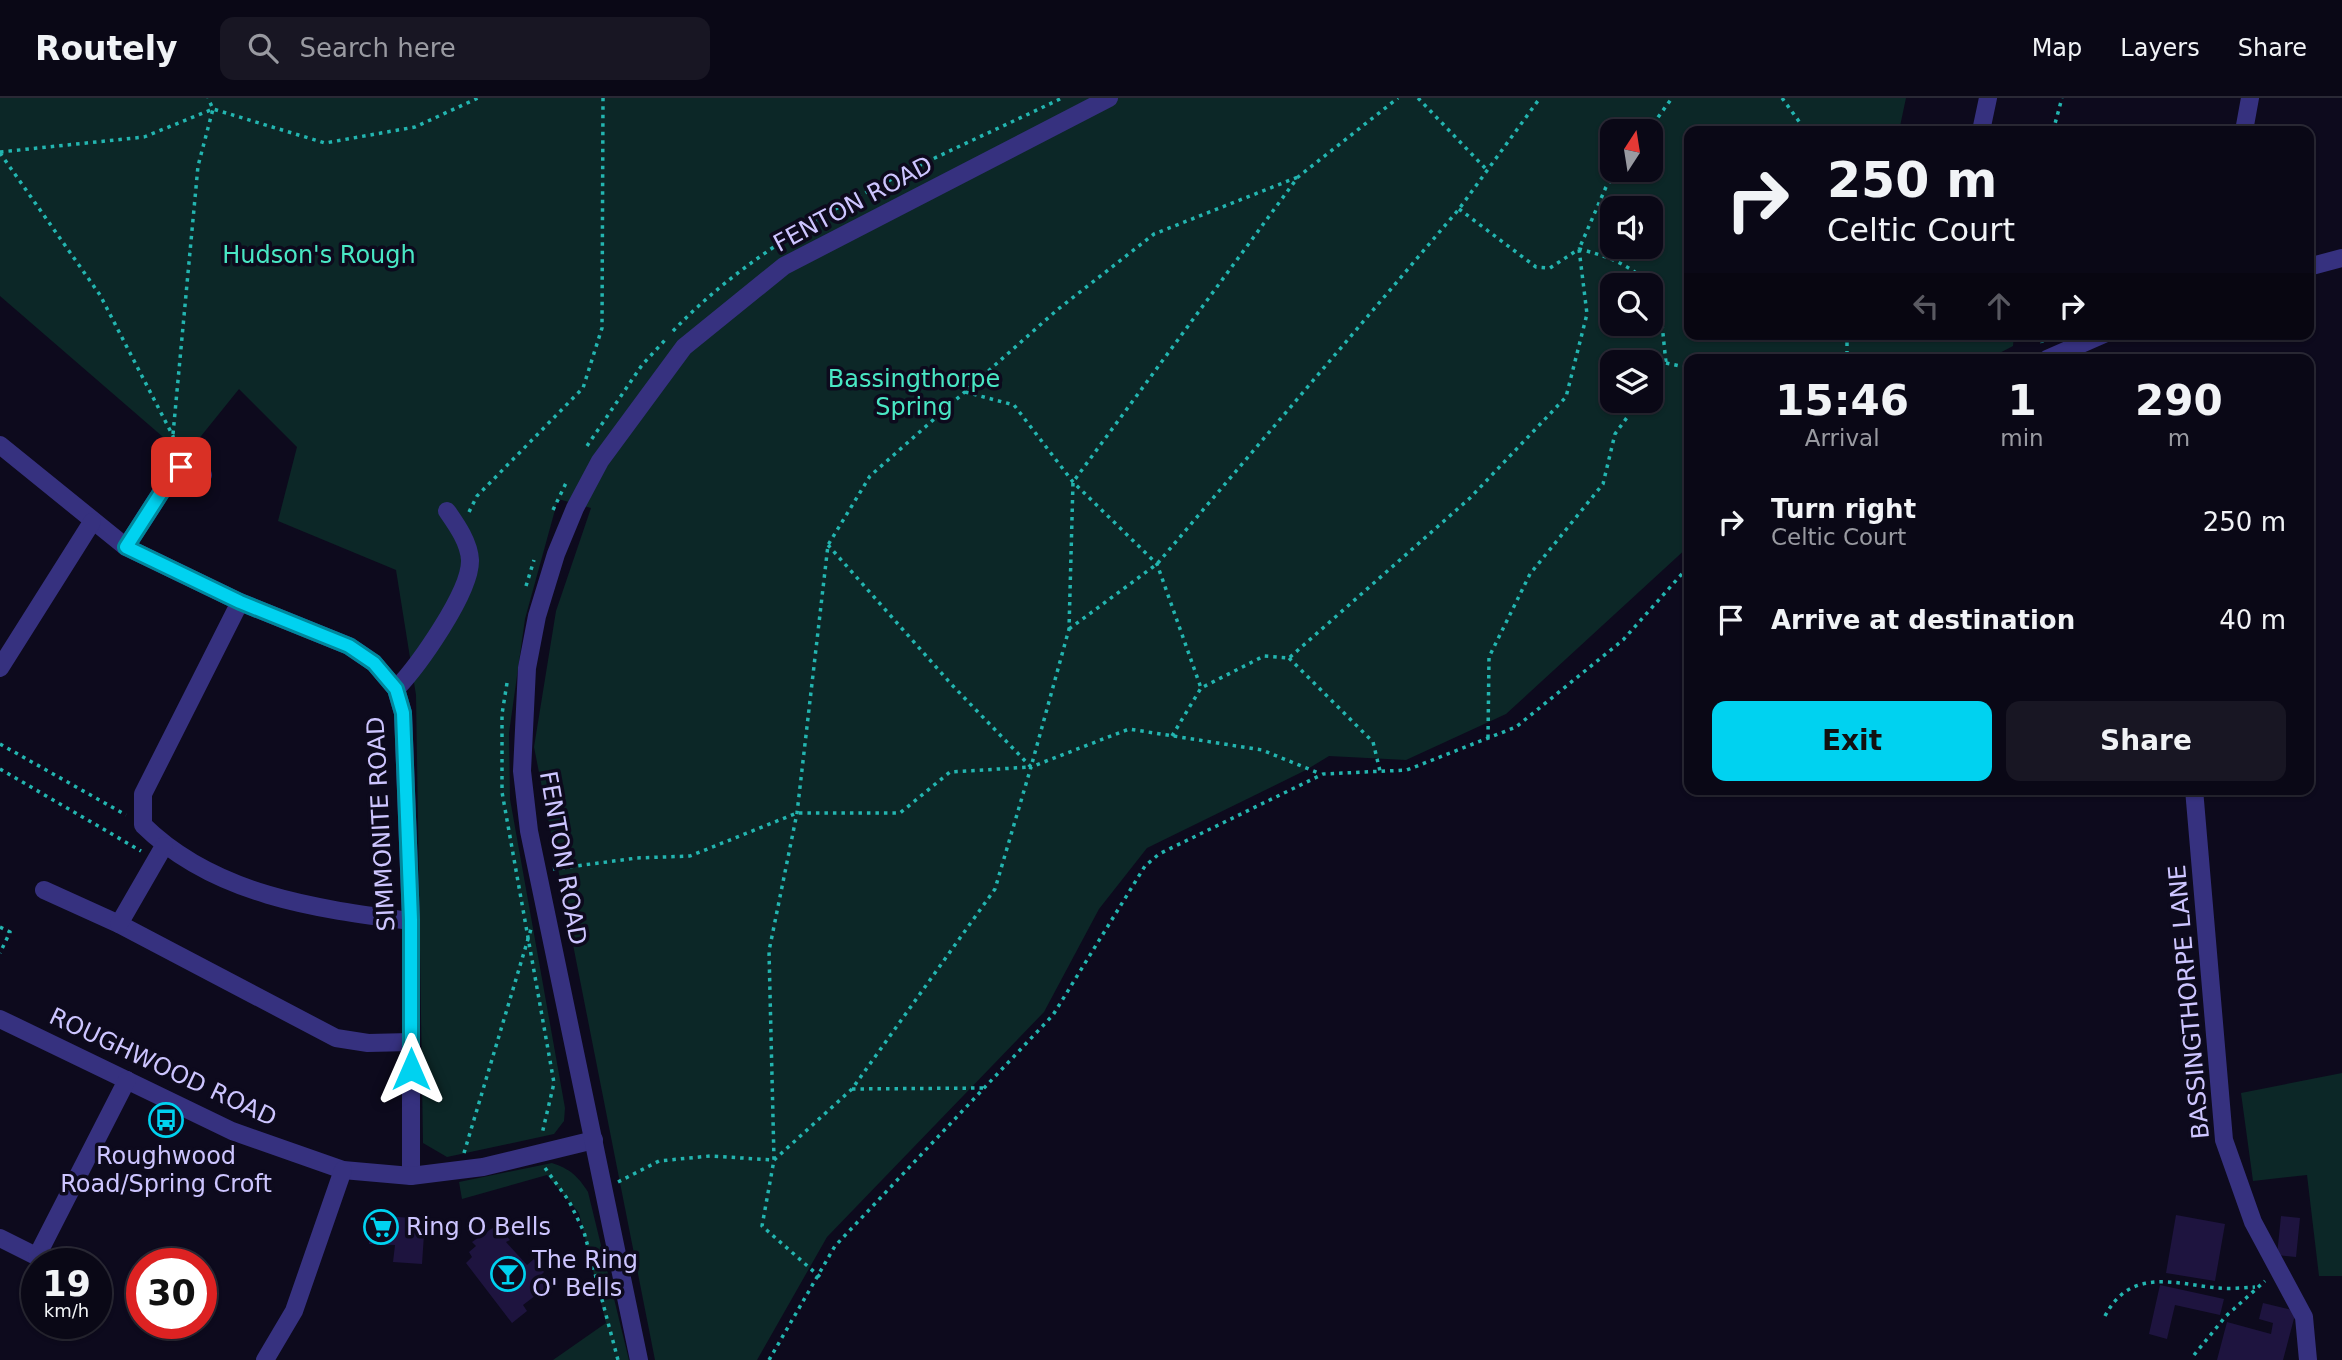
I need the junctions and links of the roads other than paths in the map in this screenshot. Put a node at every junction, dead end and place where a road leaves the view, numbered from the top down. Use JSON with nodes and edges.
{"nodes":[{"id":1,"x":1110,"y":98,"type":"edge"},
{"id":2,"x":1988,"y":98,"type":"edge"},
{"id":3,"x":2250,"y":98,"type":"edge"},
{"id":4,"x":1982,"y":126,"type":"edge"},
{"id":5,"x":2245,"y":126,"type":"edge"},
{"id":6,"x":2342,"y":258,"type":"edge"},
{"id":7,"x":2314,"y":265,"type":"edge"},
{"id":8,"x":2090,"y":340,"type":"edge"},
{"id":9,"x":2058,"y":354,"type":"edge"},
{"id":10,"x":0,"y":445,"type":"edge"},
{"id":11,"x":203,"y":475,"type":"dead end"},
{"id":12,"x":447,"y":511,"type":"dead end"},
{"id":13,"x":92,"y":522,"type":"junction"},
{"id":14,"x":126,"y":547,"type":"junction"},
{"id":15,"x":240,"y":602,"type":"junction"},
{"id":16,"x":0,"y":668,"type":"edge"},
{"id":17,"x":396,"y":689,"type":"junction"},
{"id":18,"x":2195,"y":795,"type":"edge"},
{"id":19,"x":160,"y":853,"type":"junction"},
{"id":20,"x":44,"y":890,"type":"dead end"},
{"id":21,"x":411,"y":920,"type":"junction"},
{"id":22,"x":119,"y":924,"type":"junction"},
{"id":23,"x":0,"y":1019,"type":"edge"},
{"id":24,"x":411,"y":1042,"type":"junction"},
{"id":25,"x":127,"y":1080,"type":"junction"},
{"id":26,"x":594,"y":1140,"type":"junction"},
{"id":27,"x":343,"y":1170,"type":"junction"},
{"id":28,"x":411,"y":1176,"type":"junction"},
{"id":29,"x":0,"y":1238,"type":"edge"},
{"id":30,"x":21,"y":1248,"type":"edge"},
{"id":31,"x":50,"y":1248,"type":"edge"},
{"id":32,"x":265,"y":1360,"type":"edge"},
{"id":33,"x":639,"y":1360,"type":"edge"},
{"id":34,"x":2308,"y":1360,"type":"edge"}],
"edges":[{"from":1,"to":26,"type":"street","name":"FENTON ROAD"},
{"from":2,"to":4,"type":"street"},
{"from":3,"to":5,"type":"street"},
{"from":6,"to":7,"type":"street"},
{"from":8,"to":9,"type":"street"},
{"from":10,"to":13,"type":"street","name":"SIMMONITE ROAD"},
{"from":11,"to":14,"type":"street"},
{"from":12,"to":17,"type":"street"},
{"from":13,"to":14,"type":"street","name":"SIMMONITE ROAD"},
{"from":13,"to":16,"type":"street"},
{"from":14,"to":15,"type":"street","name":"SIMMONITE ROAD"},
{"from":15,"to":17,"type":"street","name":"SIMMONITE ROAD"},
{"from":15,"to":19,"type":"street"},
{"from":17,"to":21,"type":"street","name":"SIMMONITE ROAD"},
{"from":18,"to":34,"type":"street","name":"BASSINGTHORPE LANE"},
{"from":19,"to":21,"type":"street"},
{"from":19,"to":22,"type":"street"},
{"from":20,"to":22,"type":"street"},
{"from":21,"to":24,"type":"street","name":"SIMMONITE ROAD"},
{"from":22,"to":24,"type":"street"},
{"from":23,"to":25,"type":"street","name":"ROUGHWOOD ROAD"},
{"from":24,"to":28,"type":"street","name":"SIMMONITE ROAD"},
{"from":25,"to":27,"type":"street","name":"ROUGHWOOD ROAD"},
{"from":25,"to":31,"type":"street"},
{"from":26,"to":28,"type":"street","name":"ROUGHWOOD ROAD"},
{"from":26,"to":33,"type":"street","name":"FENTON ROAD"},
{"from":27,"to":28,"type":"street","name":"ROUGHWOOD ROAD"},
{"from":27,"to":32,"type":"street"},
{"from":29,"to":30,"type":"street"}]}
